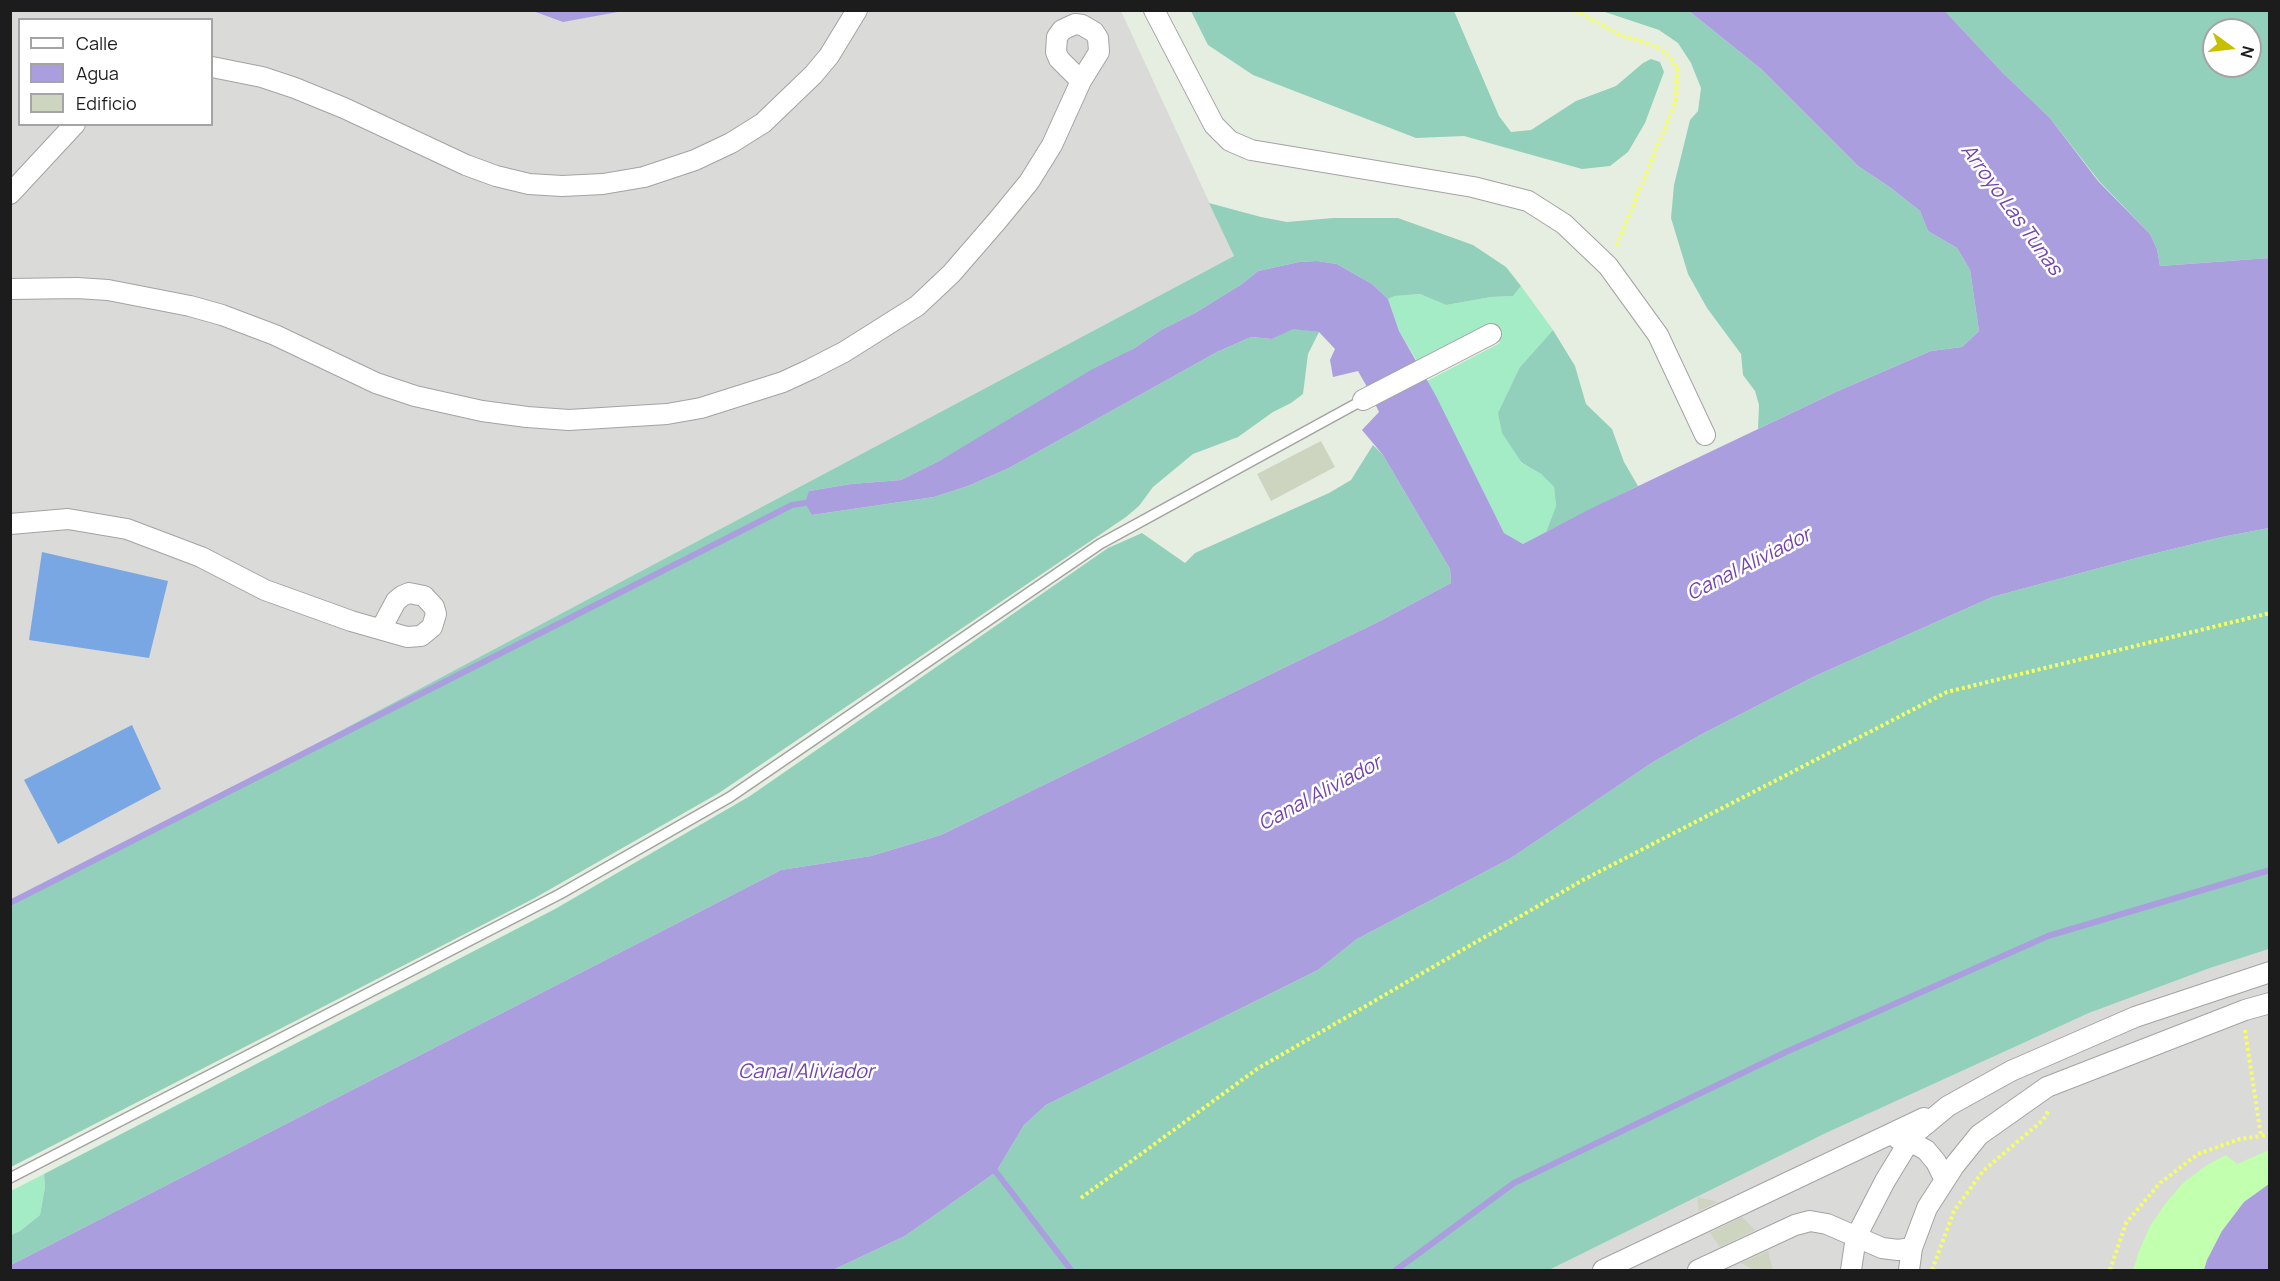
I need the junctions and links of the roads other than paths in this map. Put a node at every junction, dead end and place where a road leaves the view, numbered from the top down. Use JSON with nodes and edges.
{"nodes":[{"id":1,"x":857,"y":10,"type":"edge"},
{"id":2,"x":1154,"y":10,"type":"edge"},
{"id":3,"x":213,"y":68,"type":"edge"},
{"id":4,"x":1081,"y":81,"type":"dead end"},
{"id":5,"x":73,"y":126,"type":"edge"},
{"id":6,"x":10,"y":194,"type":"edge"},
{"id":7,"x":10,"y":289,"type":"edge"},
{"id":8,"x":1491,"y":334,"type":"dead end"},
{"id":9,"x":1363,"y":400,"type":"joint"},
{"id":10,"x":1705,"y":435,"type":"dead end"},
{"id":11,"x":10,"y":524,"type":"edge"},
{"id":12,"x":381,"y":629,"type":"dead end"},
{"id":13,"x":2270,"y":972,"type":"edge"},
{"id":14,"x":2270,"y":1003,"type":"edge"},
{"id":15,"x":2245,"y":1010,"type":"junction"},
{"id":16,"x":2270,"y":1013,"type":"edge"},
{"id":17,"x":1948,"y":1106,"type":"junction"},
{"id":18,"x":1885,"y":1136,"type":"junction"},
{"id":19,"x":1909,"y":1141,"type":"junction"},
{"id":20,"x":10,"y":1178,"type":"edge"},
{"id":21,"x":1945,"y":1180,"type":"junction"},
{"id":22,"x":1856,"y":1237,"type":"junction"},
{"id":23,"x":1912,"y":1248,"type":"junction"},
{"id":24,"x":1603,"y":1270,"type":"edge"},
{"id":25,"x":1698,"y":1270,"type":"edge"},
{"id":26,"x":1851,"y":1270,"type":"edge"},
{"id":27,"x":1909,"y":1270,"type":"edge"}],
"edges":[{"from":1,"to":3,"type":"street"},
{"from":2,"to":10,"type":"street"},
{"from":4,"to":7,"type":"street"},
{"from":5,"to":6,"type":"street"},
{"from":8,"to":9,"type":"street"},
{"from":9,"to":20,"type":"lane"},
{"from":11,"to":12,"type":"street"},
{"from":13,"to":17,"type":"street"},
{"from":14,"to":15,"type":"street"},
{"from":15,"to":16,"type":"lane"},
{"from":15,"to":21,"type":"street"},
{"from":17,"to":18,"type":"street"},
{"from":17,"to":19,"type":"street"},
{"from":18,"to":19,"type":"street"},
{"from":18,"to":24,"type":"street"},
{"from":19,"to":21,"type":"street"},
{"from":19,"to":22,"type":"street"},
{"from":21,"to":23,"type":"street"},
{"from":22,"to":23,"type":"street"},
{"from":22,"to":25,"type":"street"},
{"from":22,"to":26,"type":"street"},
{"from":23,"to":27,"type":"street"}]}
